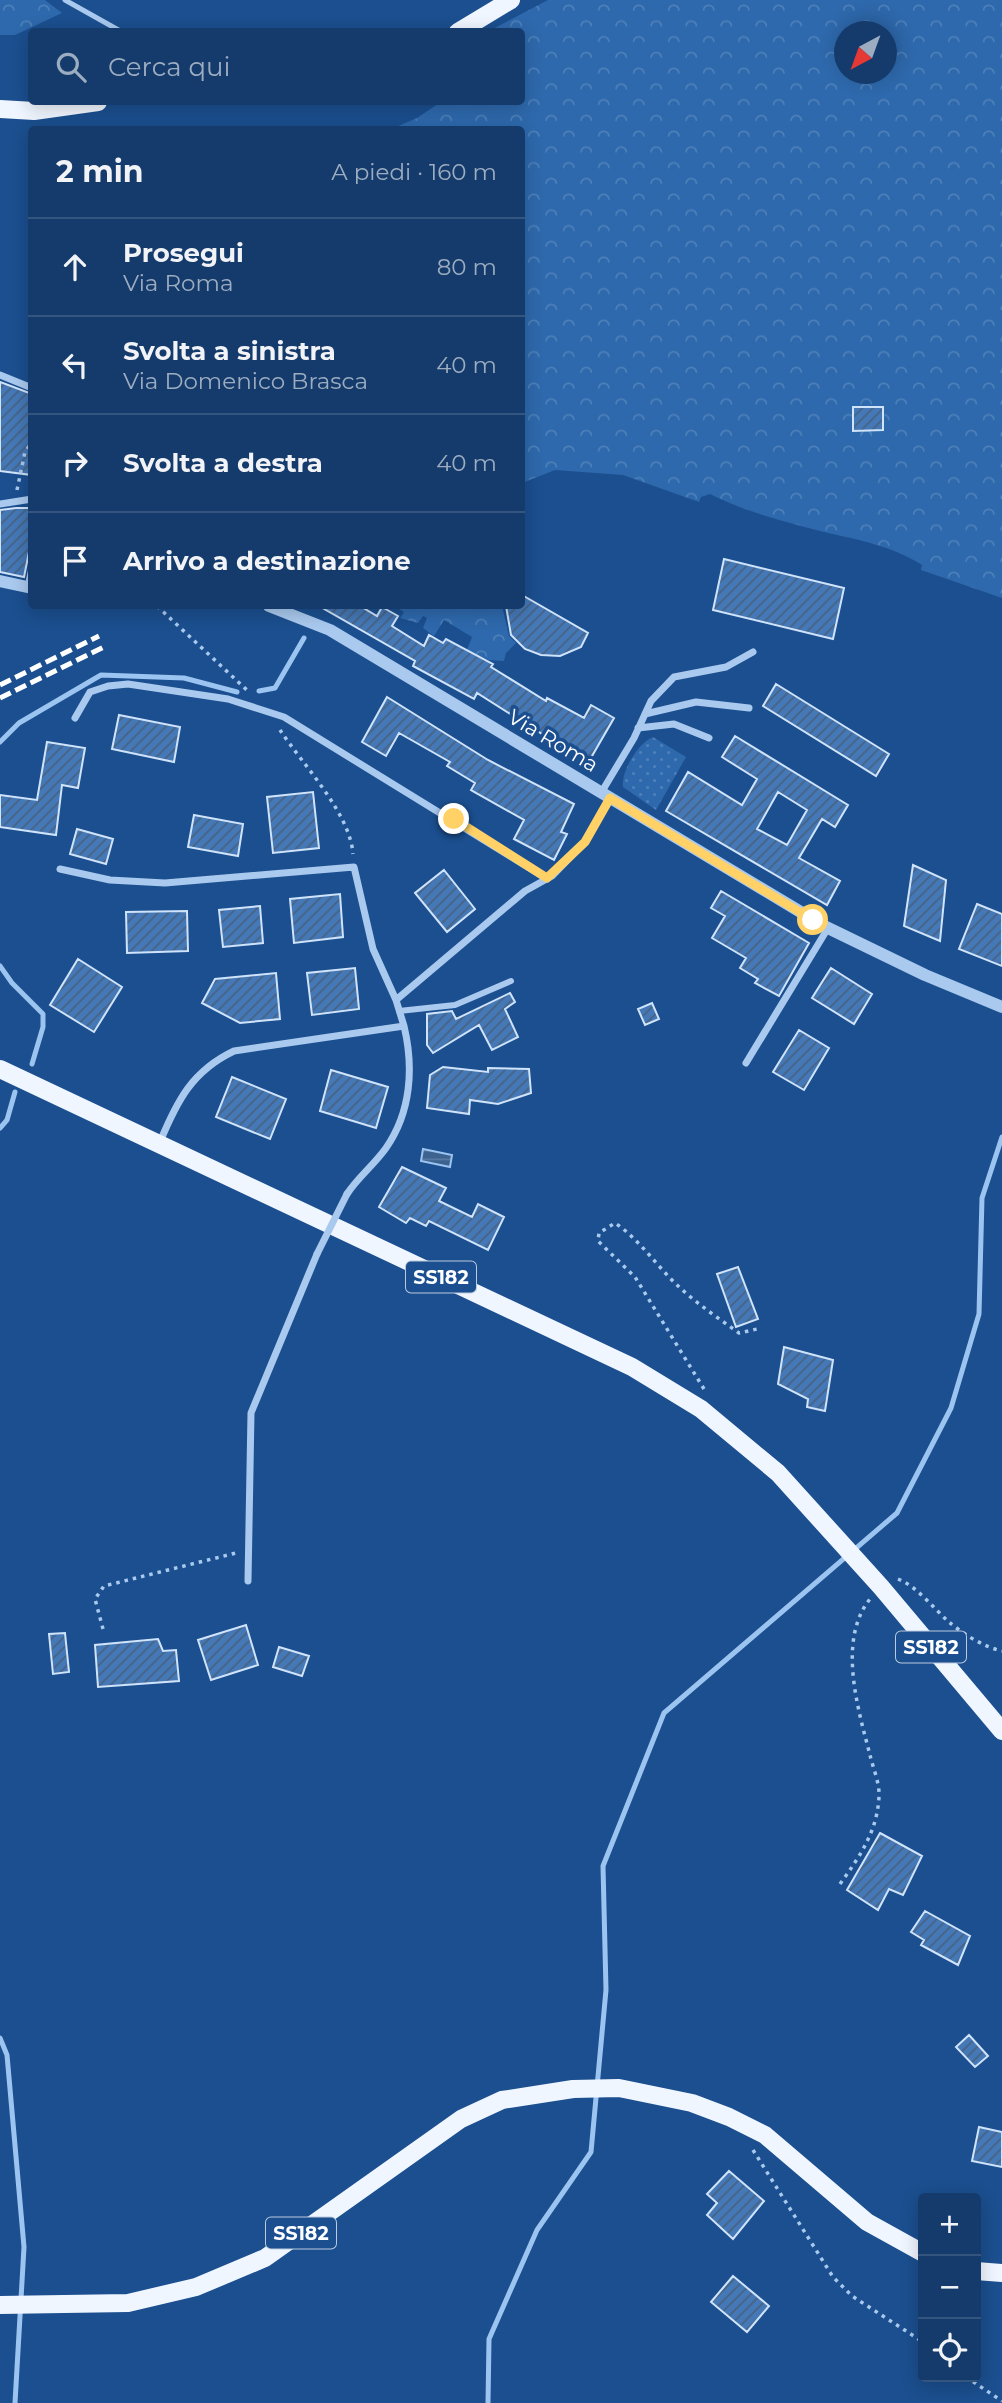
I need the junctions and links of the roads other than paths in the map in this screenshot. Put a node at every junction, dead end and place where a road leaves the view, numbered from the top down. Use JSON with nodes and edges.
{"nodes":[{"id":1,"x":65,"y":0,"type":"edge"},
{"id":2,"x":511,"y":0,"type":"edge"},
{"id":3,"x":115,"y":28,"type":"edge"},
{"id":4,"x":465,"y":28,"type":"edge"},
{"id":5,"x":77,"y":105,"type":"edge"},
{"id":6,"x":0,"y":109,"type":"edge"},
{"id":7,"x":0,"y":375,"type":"edge"},
{"id":8,"x":28,"y":386,"type":"edge"},
{"id":9,"x":28,"y":500,"type":"edge"},
{"id":10,"x":0,"y":504,"type":"edge"},
{"id":11,"x":0,"y":581,"type":"edge"},
{"id":12,"x":28,"y":588,"type":"edge"},
{"id":13,"x":277,"y":609,"type":"edge"},
{"id":14,"x":753,"y":652,"type":"dead end"},
{"id":15,"x":749,"y":708,"type":"dead end"},
{"id":16,"x":645,"y":714,"type":"junction"},
{"id":17,"x":75,"y":718,"type":"dead end"},
{"id":18,"x":638,"y":728,"type":"junction"},
{"id":19,"x":709,"y":738,"type":"dead end"},
{"id":20,"x":605,"y":795,"type":"junction"},
{"id":21,"x":60,"y":869,"type":"dead end"},
{"id":22,"x":547,"y":878,"type":"junction"},
{"id":23,"x":828,"y":928,"type":"junction"},
{"id":24,"x":511,"y":981,"type":"dead end"},
{"id":25,"x":396,"y":1000,"type":"junction"},
{"id":26,"x":1002,"y":1007,"type":"edge"},
{"id":27,"x":400,"y":1011,"type":"junction"},
{"id":28,"x":404,"y":1026,"type":"junction"},
{"id":29,"x":746,"y":1063,"type":"dead end"},
{"id":30,"x":0,"y":1069,"type":"edge"},
{"id":31,"x":159,"y":1143,"type":"junction"},
{"id":32,"x":248,"y":1581,"type":"dead end"},
{"id":33,"x":1002,"y":1731,"type":"edge"},
{"id":34,"x":918,"y":2250,"type":"edge"},
{"id":35,"x":981,"y":2271,"type":"edge"},
{"id":36,"x":1002,"y":2273,"type":"edge"},
{"id":37,"x":4,"y":2305,"type":"edge"}],
"edges":[{"from":1,"to":3,"type":"lane"},
{"from":2,"to":4,"type":"main road"},
{"from":5,"to":6,"type":"main road"},
{"from":7,"to":8,"type":"street"},
{"from":9,"to":10,"type":"street"},
{"from":11,"to":12,"type":"street"},
{"from":13,"to":20,"type":"street","name":"Via Roma"},
{"from":14,"to":16,"type":"street"},
{"from":15,"to":16,"type":"street"},
{"from":16,"to":18,"type":"street"},
{"from":17,"to":22,"type":"street"},
{"from":18,"to":19,"type":"street"},
{"from":18,"to":20,"type":"street"},
{"from":20,"to":22,"type":"street"},
{"from":20,"to":23,"type":"street","name":"Via Roma"},
{"from":21,"to":25,"type":"street"},
{"from":22,"to":25,"type":"street"},
{"from":23,"to":26,"type":"street","name":"Via Roma"},
{"from":23,"to":29,"type":"street"},
{"from":24,"to":27,"type":"street"},
{"from":25,"to":27,"type":"street"},
{"from":27,"to":28,"type":"street"},
{"from":28,"to":31,"type":"street"},
{"from":28,"to":32,"type":"street","bridge":true},
{"from":30,"to":31,"type":"main road","number":"SS182"},
{"from":31,"to":33,"type":"main road","number":"SS182"},
{"from":34,"to":37,"type":"main road","number":"SS182"},
{"from":35,"to":36,"type":"main road"}]}
